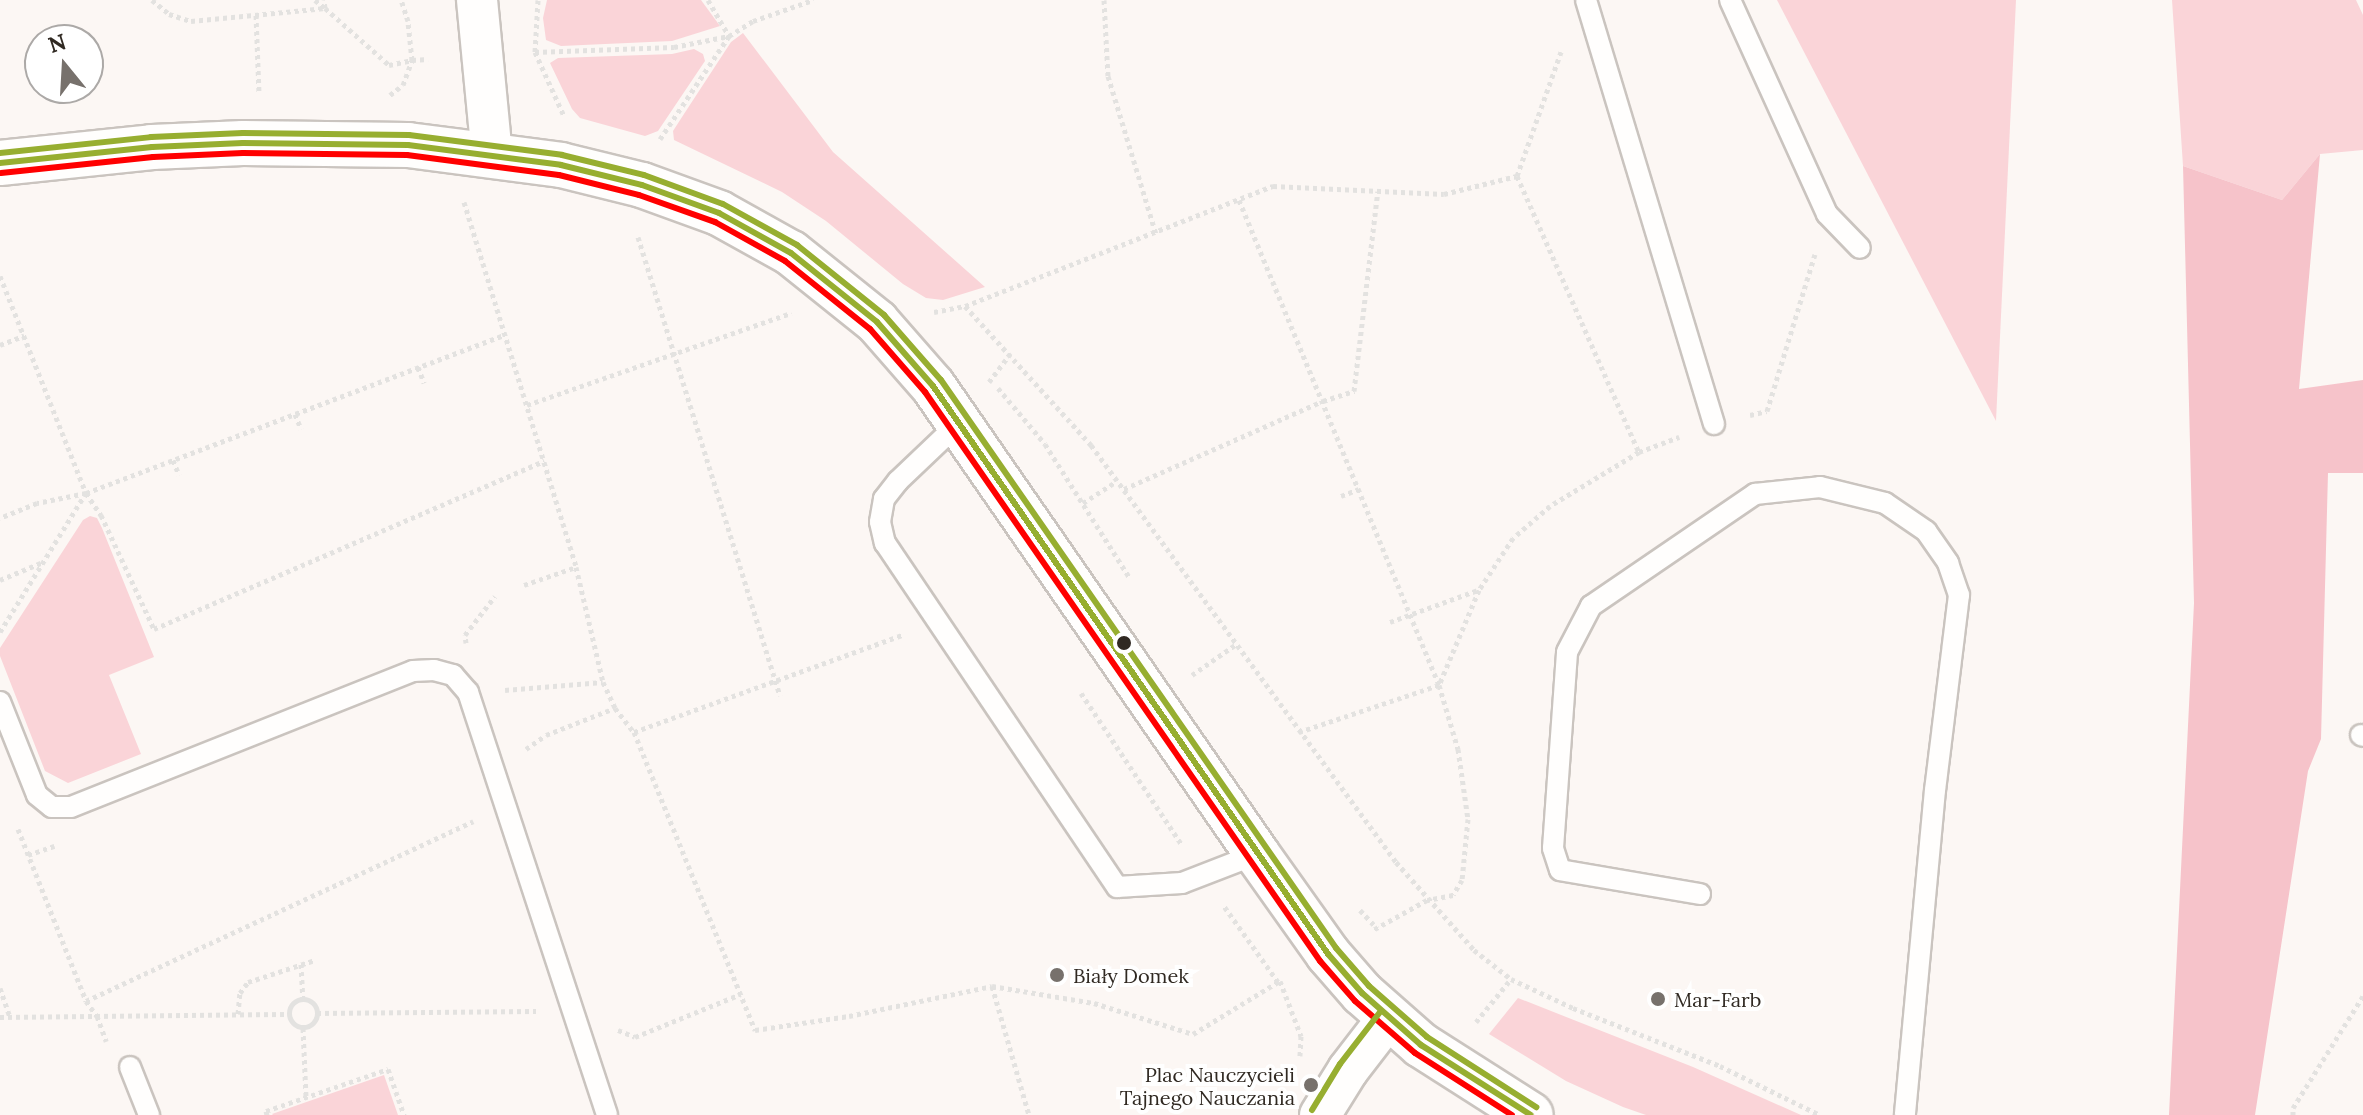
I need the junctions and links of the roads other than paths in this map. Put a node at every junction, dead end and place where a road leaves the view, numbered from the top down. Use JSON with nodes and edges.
{"nodes":[{"id":1,"x":477,"y":0,"type":"edge"},
{"id":2,"x":1586,"y":0,"type":"edge"},
{"id":3,"x":1730,"y":0,"type":"edge"},
{"id":4,"x":492,"y":156,"type":"junction"},
{"id":5,"x":0,"y":163,"type":"edge"},
{"id":6,"x":1860,"y":248,"type":"dead end"},
{"id":7,"x":960,"y":422,"type":"junction"},
{"id":8,"x":1714,"y":424,"type":"dead end"},
{"id":9,"x":0,"y":702,"type":"edge"},
{"id":10,"x":1257,"y":854,"type":"junction"},
{"id":11,"x":1700,"y":894,"type":"dead end"},
{"id":12,"x":1388,"y":1018,"type":"junction"},
{"id":13,"x":130,"y":1067,"type":"dead end"},
{"id":14,"x":149,"y":1115,"type":"edge"},
{"id":15,"x":607,"y":1115,"type":"edge"},
{"id":16,"x":1320,"y":1115,"type":"edge"},
{"id":17,"x":1531,"y":1115,"type":"edge"},
{"id":18,"x":1905,"y":1115,"type":"edge"}],
"edges":[{"from":1,"to":4,"type":"street"},
{"from":2,"to":8,"type":"lane"},
{"from":3,"to":6,"type":"lane"},
{"from":4,"to":5,"type":"street"},
{"from":4,"to":7,"type":"street"},
{"from":7,"to":10,"type":"street"},
{"from":7,"to":10,"type":"lane"},
{"from":9,"to":15,"type":"lane"},
{"from":10,"to":12,"type":"street"},
{"from":11,"to":18,"type":"lane"},
{"from":12,"to":16,"type":"street"},
{"from":12,"to":17,"type":"street"},
{"from":13,"to":14,"type":"lane"}]}
